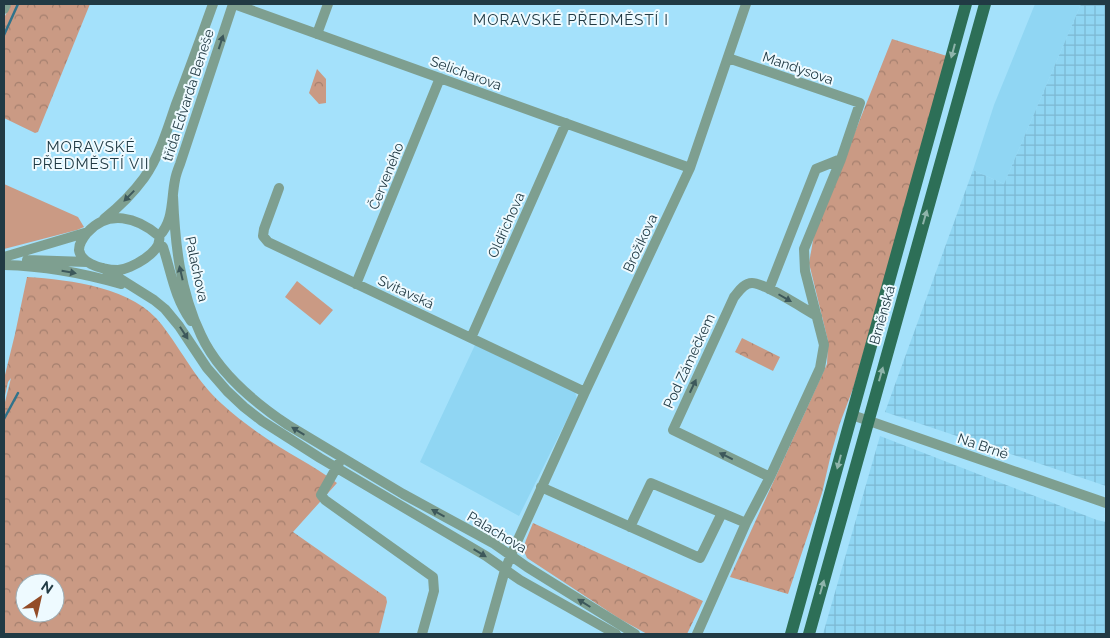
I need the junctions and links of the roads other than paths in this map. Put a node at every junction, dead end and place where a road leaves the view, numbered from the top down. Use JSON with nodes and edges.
{"nodes":[{"id":1,"x":6,"y":4,"type":"edge"},
{"id":2,"x":213,"y":4,"type":"edge"},
{"id":3,"x":233,"y":4,"type":"edge"},
{"id":4,"x":328,"y":4,"type":"edge"},
{"id":5,"x":746,"y":4,"type":"edge"},
{"id":6,"x":966,"y":4,"type":"edge"},
{"id":7,"x":985,"y":4,"type":"edge"},
{"id":8,"x":4,"y":10,"type":"edge"},
{"id":9,"x":317,"y":34,"type":"junction"},
{"id":10,"x":728,"y":58,"type":"junction"},
{"id":11,"x":440,"y":78,"type":"junction"},
{"id":12,"x":566,"y":123,"type":"junction"},
{"id":13,"x":841,"y":159,"type":"junction"},
{"id":14,"x":690,"y":168,"type":"junction"},
{"id":15,"x":279,"y":188,"type":"dead end"},
{"id":16,"x":173,"y":196,"type":"junction"},
{"id":17,"x":100,"y":222,"type":"junction"},
{"id":18,"x":88,"y":232,"type":"junction"},
{"id":19,"x":159,"y":239,"type":"junction"},
{"id":20,"x":4,"y":257,"type":"edge"},
{"id":21,"x":87,"y":262,"type":"junction"},
{"id":22,"x":4,"y":264,"type":"edge"},
{"id":23,"x":104,"y":268,"type":"junction"},
{"id":24,"x":356,"y":284,"type":"junction"},
{"id":25,"x":136,"y":288,"type":"junction"},
{"id":26,"x":769,"y":289,"type":"junction"},
{"id":27,"x":817,"y":316,"type":"junction"},
{"id":28,"x":201,"y":336,"type":"junction"},
{"id":29,"x":471,"y":338,"type":"junction"},
{"id":30,"x":584,"y":392,"type":"junction"},
{"id":31,"x":852,"y":415,"type":"junction"},
{"id":32,"x":868,"y":421,"type":"junction"},
{"id":33,"x":343,"y":458,"type":"junction"},
{"id":34,"x":337,"y":468,"type":"junction"},
{"id":35,"x":770,"y":477,"type":"junction"},
{"id":36,"x":541,"y":487,"type":"junction"},
{"id":37,"x":1106,"y":503,"type":"edge"},
{"id":38,"x":722,"y":513,"type":"junction"},
{"id":39,"x":746,"y":523,"type":"junction"},
{"id":40,"x":630,"y":527,"type":"junction"},
{"id":41,"x":510,"y":555,"type":"junction"},
{"id":42,"x":505,"y":570,"type":"junction"},
{"id":43,"x":422,"y":634,"type":"edge"},
{"id":44,"x":487,"y":634,"type":"edge"},
{"id":45,"x":616,"y":634,"type":"edge"},
{"id":46,"x":635,"y":634,"type":"edge"},
{"id":47,"x":697,"y":634,"type":"edge"},
{"id":48,"x":791,"y":634,"type":"edge"},
{"id":49,"x":809,"y":634,"type":"edge"}],
"edges":[{"from":1,"to":8,"type":"street"},
{"from":2,"to":17,"type":"street","name":"třída Edvarda Beneše","one_way":true},
{"from":3,"to":9,"type":"street","name":"Selicharova"},
{"from":16,"to":3,"type":"street","name":"třída Edvarda Beneše","one_way":true},
{"from":4,"to":9,"type":"street"},
{"from":5,"to":10,"type":"street","name":"Brožíkova"},
{"from":6,"to":31,"type":"main road","name":"Brněnská","one_way":true},
{"from":32,"to":7,"type":"main road","name":"Brněnská","one_way":true},
{"from":9,"to":11,"type":"street","name":"Selicharova"},
{"from":10,"to":13,"type":"street","name":"Mandysova"},
{"from":10,"to":14,"type":"street","name":"Brožíkova"},
{"from":11,"to":12,"type":"street","name":"Selicharova"},
{"from":11,"to":24,"type":"street","name":"Červeného"},
{"from":12,"to":14,"type":"street","name":"Selicharova"},
{"from":12,"to":29,"type":"street","name":"Oldřichova"},
{"from":13,"to":26,"type":"street"},
{"from":13,"to":27,"type":"street"},
{"from":14,"to":30,"type":"street","name":"Brožíkova"},
{"from":15,"to":24,"type":"street","name":"Svitavská"},
{"from":16,"to":19,"type":"street"},
{"from":28,"to":16,"type":"street","name":"Palachova","one_way":true},
{"from":17,"to":18,"type":"street"},
{"from":17,"to":19,"type":"street"},
{"from":18,"to":20,"type":"street"},
{"from":18,"to":21,"type":"street"},
{"from":19,"to":23,"type":"street"},
{"from":19,"to":28,"type":"street"},
{"from":21,"to":22,"type":"street"},
{"from":21,"to":23,"type":"street"},
{"from":22,"to":25,"type":"street","one_way":true},
{"from":23,"to":25,"type":"street","name":"Palachova"},
{"from":24,"to":29,"type":"street","name":"Svitavská"},
{"from":25,"to":34,"type":"street","name":"Palachova","one_way":true},
{"from":26,"to":27,"type":"street","name":"Pod Zámečkem","one_way":true},
{"from":35,"to":26,"type":"street","name":"Pod Zámečkem","one_way":true},
{"from":27,"to":35,"type":"street"},
{"from":33,"to":28,"type":"street","name":"Palachova","one_way":true},
{"from":29,"to":30,"type":"street","name":"Svitavská"},
{"from":30,"to":36,"type":"street","name":"Brožíkova"},
{"from":31,"to":32,"type":"street","name":"Na Brně"},
{"from":31,"to":48,"type":"main road","name":"Brněnská","one_way":true},
{"from":32,"to":37,"type":"street","name":"Na Brně"},
{"from":49,"to":32,"type":"main road","name":"Brněnská","one_way":true},
{"from":33,"to":34,"type":"street"},
{"from":41,"to":33,"type":"street","name":"Palachova","one_way":true},
{"from":34,"to":42,"type":"street","name":"Palachova","one_way":true},
{"from":34,"to":43,"type":"street"},
{"from":35,"to":39,"type":"street"},
{"from":36,"to":40,"type":"street"},
{"from":36,"to":41,"type":"street","name":"Brožíkova"},
{"from":38,"to":39,"type":"street"},
{"from":38,"to":40,"type":"street"},
{"from":38,"to":40,"type":"street"},
{"from":39,"to":47,"type":"street"},
{"from":41,"to":42,"type":"street","name":"Brožíkova"},
{"from":46,"to":41,"type":"street","name":"Palachova","one_way":true},
{"from":42,"to":44,"type":"street","name":"Brožíkova"},
{"from":42,"to":45,"type":"street","name":"Palachova"}]}
